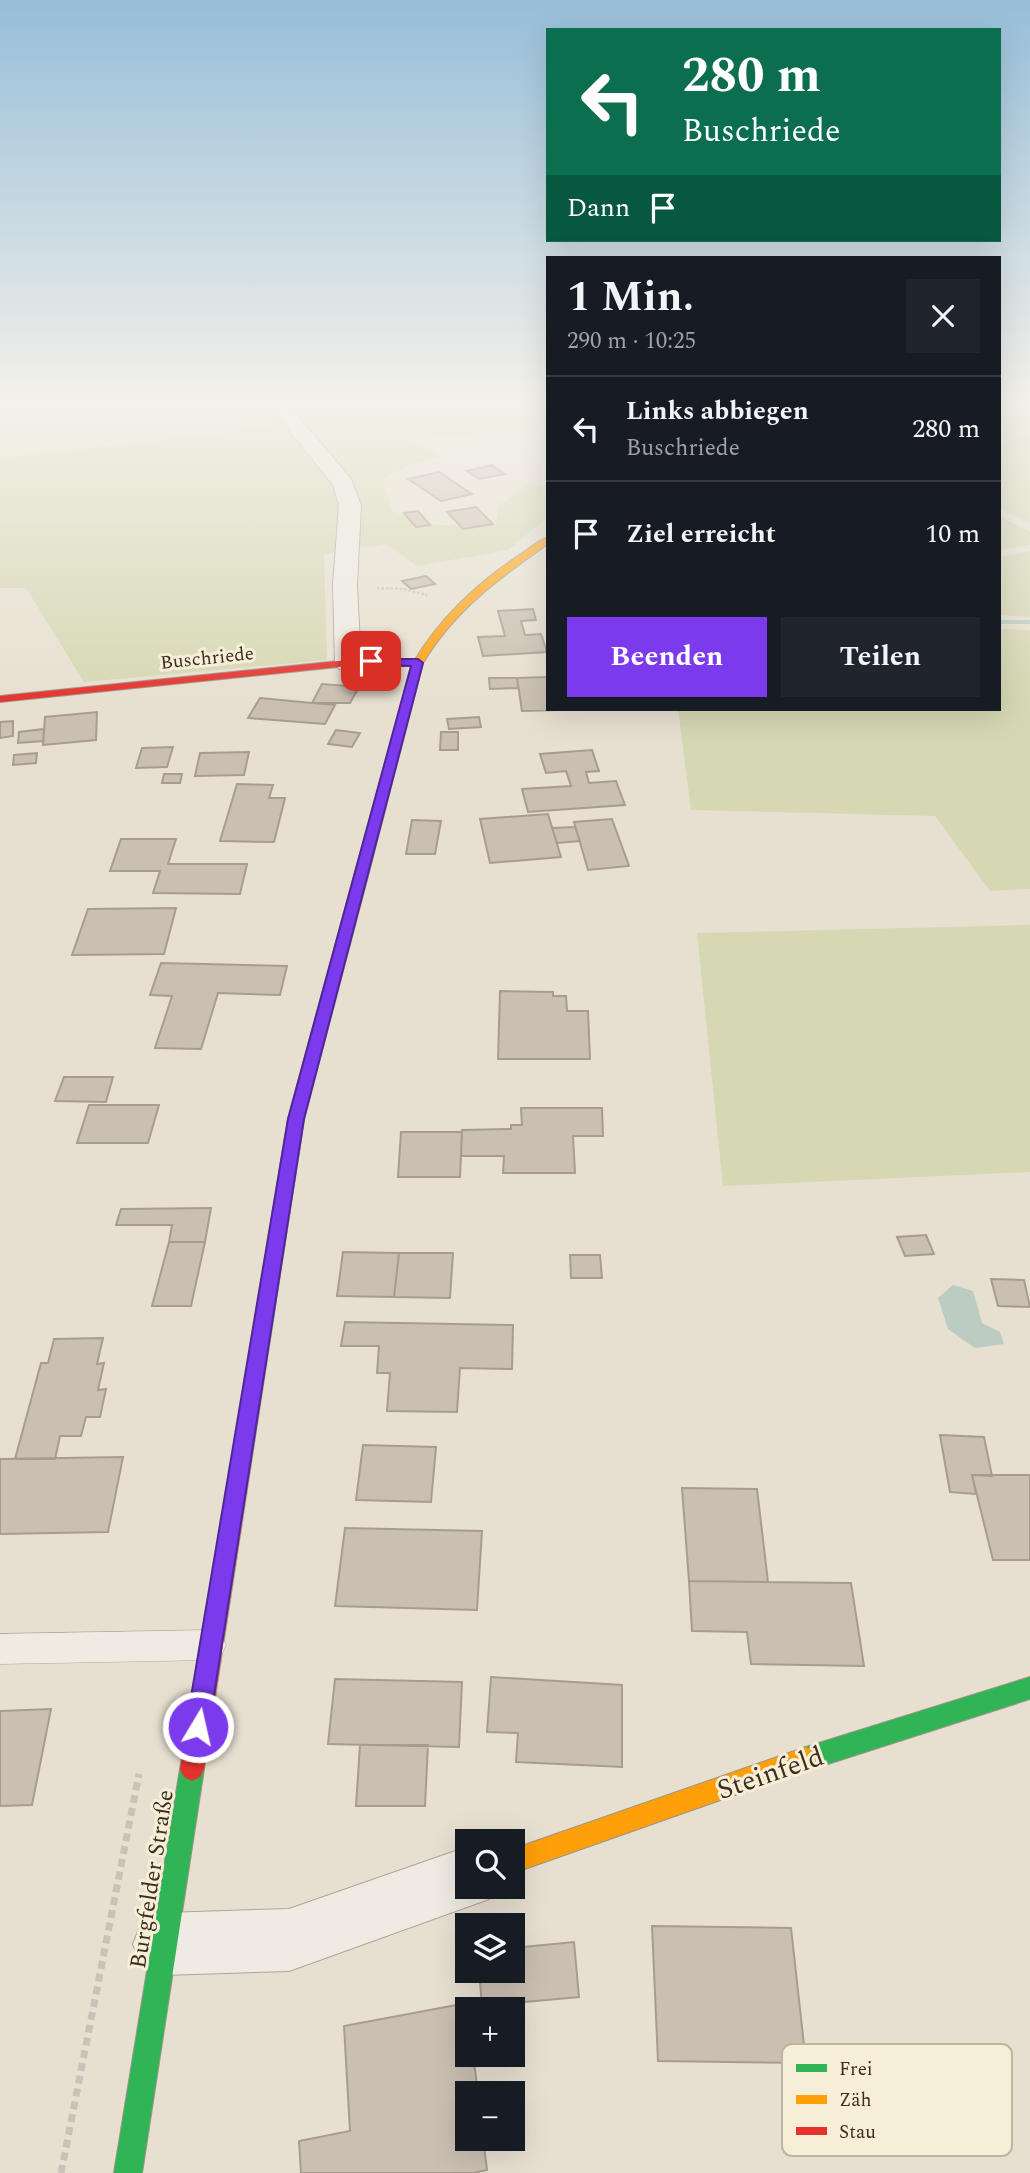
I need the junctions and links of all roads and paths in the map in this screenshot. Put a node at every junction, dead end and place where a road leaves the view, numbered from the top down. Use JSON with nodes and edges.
{"nodes":[{"id":1,"x":350,"y":501,"type":"edge"},
{"id":2,"x":546,"y":542,"type":"edge"},
{"id":3,"x":345,"y":585,"type":"junction"},
{"id":4,"x":433,"y":596,"type":"dead end"},
{"id":5,"x":348,"y":663,"type":"junction"},
{"id":6,"x":418,"y":663,"type":"junction"},
{"id":7,"x":0,"y":699,"type":"edge"},
{"id":8,"x":211,"y":1645,"type":"junction"},
{"id":9,"x":0,"y":1649,"type":"edge"},
{"id":10,"x":1030,"y":1688,"type":"edge"},
{"id":11,"x":525,"y":1857,"type":"edge"},
{"id":12,"x":455,"y":1881,"type":"edge"},
{"id":13,"x":164,"y":1944,"type":"junction"},
{"id":14,"x":128,"y":2173,"type":"edge"}],
"edges":[{"from":1,"to":3,"type":"street"},
{"from":2,"to":6,"type":"street","name":"Burgfelder Straße"},
{"from":3,"to":4,"type":"path"},
{"from":3,"to":5,"type":"street"},
{"from":5,"to":6,"type":"street","name":"Buschriede"},
{"from":5,"to":7,"type":"street","name":"Buschriede"},
{"from":6,"to":8,"type":"street","name":"Burgfelder Straße"},
{"from":8,"to":9,"type":"lane"},
{"from":8,"to":13,"type":"street","name":"Burgfelder Straße"},
{"from":10,"to":11,"type":"street","name":"Steinfeld"},
{"from":12,"to":13,"type":"street"},
{"from":13,"to":14,"type":"street","name":"Burgfelder Straße"}]}
